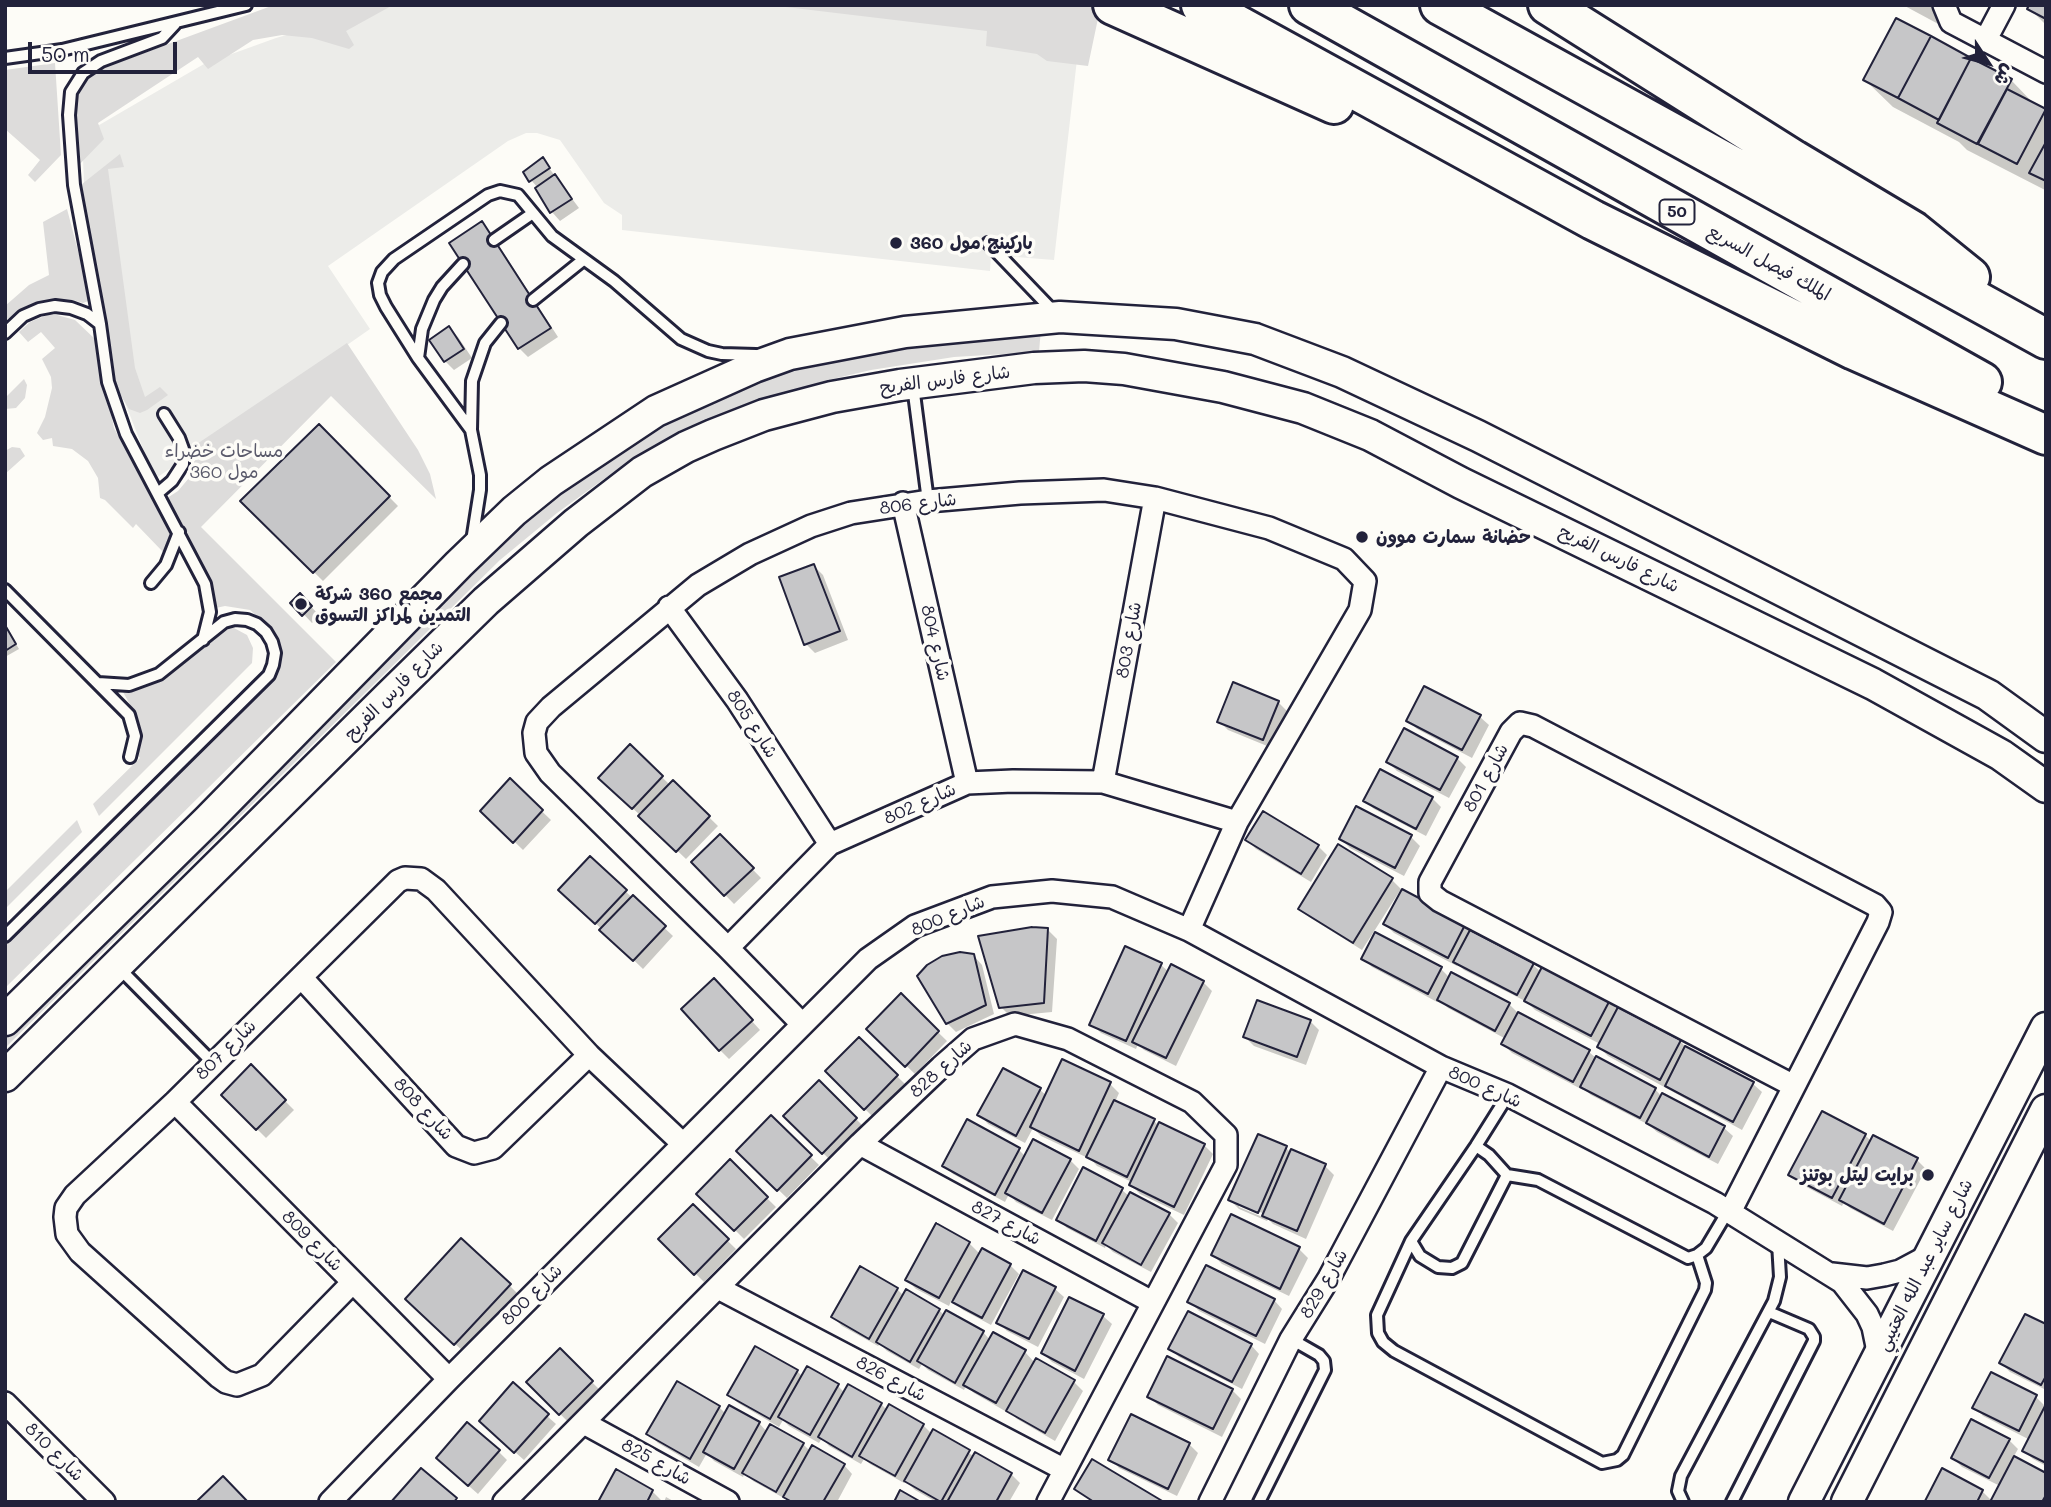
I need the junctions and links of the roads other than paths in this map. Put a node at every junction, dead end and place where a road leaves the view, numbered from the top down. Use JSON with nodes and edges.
{"nodes":[{"id":1,"x":246,"y":5,"type":"edge"},
{"id":2,"x":1113,"y":5,"type":"edge"},
{"id":3,"x":1201,"y":5,"type":"edge"},
{"id":4,"x":1309,"y":5,"type":"edge"},
{"id":5,"x":1440,"y":5,"type":"edge"},
{"id":6,"x":1548,"y":5,"type":"edge"},
{"id":7,"x":1944,"y":5,"type":"edge"},
{"id":8,"x":2004,"y":5,"type":"edge"},
{"id":9,"x":175,"y":24,"type":"junction"},
{"id":10,"x":1985,"y":41,"type":"junction"},
{"id":11,"x":5,"y":58,"type":"edge"},
{"id":12,"x":2046,"y":72,"type":"edge"},
{"id":13,"x":533,"y":213,"type":"junction"},
{"id":14,"x":1593,"y":220,"type":"junction"},
{"id":15,"x":494,"y":240,"type":"dead end"},
{"id":16,"x":988,"y":243,"type":"dead end"},
{"id":17,"x":583,"y":260,"type":"junction"},
{"id":18,"x":463,"y":264,"type":"dead end"},
{"id":19,"x":533,"y":300,"type":"dead end"},
{"id":20,"x":1060,"y":317,"type":"junction"},
{"id":21,"x":501,"y":323,"type":"dead end"},
{"id":22,"x":100,"y":324,"type":"junction"},
{"id":23,"x":5,"y":333,"type":"edge"},
{"id":24,"x":2046,"y":338,"type":"edge"},
{"id":25,"x":790,"y":354,"type":"junction"},
{"id":26,"x":418,"y":358,"type":"junction"},
{"id":27,"x":913,"y":383,"type":"junction"},
{"id":28,"x":164,"y":414,"type":"dead end"},
{"id":29,"x":2046,"y":418,"type":"edge"},
{"id":30,"x":471,"y":430,"type":"junction"},
{"id":31,"x":2046,"y":435,"type":"edge"},
{"id":32,"x":158,"y":493,"type":"junction"},
{"id":33,"x":1155,"y":498,"type":"junction"},
{"id":34,"x":928,"y":501,"type":"junction"},
{"id":35,"x":903,"y":503,"type":"junction"},
{"id":36,"x":179,"y":532,"type":"junction"},
{"id":37,"x":470,"y":553,"type":"junction"},
{"id":38,"x":151,"y":583,"type":"dead end"},
{"id":39,"x":5,"y":590,"type":"edge"},
{"id":40,"x":669,"y":607,"type":"junction"},
{"id":41,"x":203,"y":640,"type":"junction"},
{"id":42,"x":98,"y":683,"type":"junction"},
{"id":43,"x":2046,"y":737,"type":"edge"},
{"id":44,"x":130,"y":757,"type":"dead end"},
{"id":45,"x":1103,"y":782,"type":"junction"},
{"id":46,"x":967,"y":783,"type":"junction"},
{"id":47,"x":2046,"y":787,"type":"edge"},
{"id":48,"x":1237,"y":822,"type":"junction"},
{"id":49,"x":185,"y":843,"type":"junction"},
{"id":50,"x":830,"y":844,"type":"junction"},
{"id":51,"x":211,"y":874,"type":"junction"},
{"id":52,"x":131,"y":896,"type":"junction"},
{"id":53,"x":156,"y":929,"type":"junction"},
{"id":54,"x":1189,"y":930,"type":"junction"},
{"id":55,"x":5,"y":936,"type":"edge"},
{"id":56,"x":728,"y":948,"type":"junction"},
{"id":57,"x":117,"y":967,"type":"junction"},
{"id":58,"x":301,"y":977,"type":"junction"},
{"id":59,"x":5,"y":1020,"type":"edge"},
{"id":60,"x":802,"y":1024,"type":"junction"},
{"id":61,"x":2046,"y":1028,"type":"edge"},
{"id":62,"x":589,"y":1055,"type":"junction"},
{"id":63,"x":213,"y":1063,"type":"junction"},
{"id":64,"x":1441,"y":1067,"type":"junction"},
{"id":65,"x":5,"y":1076,"type":"edge"},
{"id":66,"x":1794,"y":1086,"type":"junction"},
{"id":67,"x":1508,"y":1095,"type":"junction"},
{"id":68,"x":174,"y":1102,"type":"junction"},
{"id":69,"x":2046,"y":1110,"type":"edge"},
{"id":70,"x":683,"y":1143,"type":"junction"},
{"id":71,"x":860,"y":1144,"type":"junction"},
{"id":72,"x":1476,"y":1146,"type":"junction"},
{"id":73,"x":1507,"y":1175,"type":"junction"},
{"id":74,"x":1729,"y":1212,"type":"junction"},
{"id":75,"x":1411,"y":1241,"type":"junction"},
{"id":76,"x":1778,"y":1241,"type":"junction"},
{"id":77,"x":1931,"y":1254,"type":"junction"},
{"id":78,"x":1697,"y":1255,"type":"junction"},
{"id":79,"x":1832,"y":1274,"type":"junction"},
{"id":80,"x":353,"y":1282,"type":"junction"},
{"id":81,"x":718,"y":1288,"type":"junction"},
{"id":82,"x":1152,"y":1302,"type":"junction"},
{"id":83,"x":1769,"y":1312,"type":"junction"},
{"id":84,"x":1291,"y":1339,"type":"junction"},
{"id":85,"x":1879,"y":1356,"type":"junction"},
{"id":86,"x":449,"y":1379,"type":"junction"},
{"id":87,"x":5,"y":1403,"type":"edge"},
{"id":88,"x":584,"y":1423,"type":"junction"},
{"id":89,"x":1065,"y":1470,"type":"junction"},
{"id":90,"x":104,"y":1502,"type":"edge"},
{"id":91,"x":330,"y":1502,"type":"edge"},
{"id":92,"x":504,"y":1502,"type":"edge"},
{"id":93,"x":728,"y":1502,"type":"edge"},
{"id":94,"x":1048,"y":1502,"type":"edge"},
{"id":95,"x":1210,"y":1502,"type":"edge"},
{"id":96,"x":1259,"y":1502,"type":"edge"},
{"id":97,"x":1683,"y":1502,"type":"edge"},
{"id":98,"x":1732,"y":1502,"type":"edge"},
{"id":99,"x":1804,"y":1502,"type":"edge"},
{"id":100,"x":1847,"y":1502,"type":"edge"}],
"edges":[{"from":1,"to":9,"type":"lane"},
{"from":2,"to":14,"type":"highway"},
{"from":3,"to":14,"type":"highway"},
{"from":4,"to":29,"type":"highway","name":"الملك فيصل السريع","number":"50"},
{"from":5,"to":24,"type":"highway"},
{"from":6,"to":24,"type":"highway"},
{"from":7,"to":10,"type":"street"},
{"from":8,"to":10,"type":"street"},
{"from":9,"to":11,"type":"lane"},
{"from":9,"to":22,"type":"lane"},
{"from":10,"to":12,"type":"street"},
{"from":13,"to":15,"type":"lane"},
{"from":13,"to":17,"type":"lane"},
{"from":13,"to":26,"type":"lane"},
{"from":14,"to":31,"type":"highway"},
{"from":16,"to":20,"type":"lane"},
{"from":17,"to":19,"type":"lane"},
{"from":17,"to":25,"type":"lane"},
{"from":18,"to":26,"type":"lane"},
{"from":20,"to":25,"type":"street"},
{"from":20,"to":43,"type":"street"},
{"from":21,"to":30,"type":"lane"},
{"from":22,"to":23,"type":"lane"},
{"from":22,"to":32,"type":"lane"},
{"from":25,"to":37,"type":"street"},
{"from":26,"to":30,"type":"lane"},
{"from":27,"to":34,"type":"lane"},
{"from":27,"to":47,"type":"street","name":"شارع فارس الفريح"},
{"from":27,"to":51,"type":"street","name":"شارع فارس الفريح"},
{"from":28,"to":32,"type":"lane"},
{"from":30,"to":37,"type":"lane"},
{"from":32,"to":36,"type":"lane"},
{"from":33,"to":34,"type":"street","name":"شارع 806"},
{"from":33,"to":45,"type":"street","name":"شارع 803"},
{"from":33,"to":48,"type":"street","name":"شارع 806"},
{"from":34,"to":35,"type":"street","name":"شارع 806"},
{"from":35,"to":40,"type":"street","name":"شارع 806"},
{"from":35,"to":46,"type":"street","name":"شارع 804"},
{"from":36,"to":38,"type":"lane"},
{"from":36,"to":41,"type":"lane"},
{"from":37,"to":49,"type":"street"},
{"from":39,"to":42,"type":"lane"},
{"from":40,"to":50,"type":"street","name":"شارع 805"},
{"from":40,"to":56,"type":"street","name":"شارع 806"},
{"from":41,"to":42,"type":"lane"},
{"from":41,"to":55,"type":"lane"},
{"from":42,"to":44,"type":"lane"},
{"from":45,"to":46,"type":"street","name":"شارع 802"},
{"from":45,"to":48,"type":"street","name":"شارع 802"},
{"from":46,"to":50,"type":"street","name":"شارع 802"},
{"from":48,"to":54,"type":"street","name":"شارع 806"},
{"from":49,"to":51,"type":"street"},
{"from":49,"to":52,"type":"street"},
{"from":50,"to":56,"type":"street","name":"شارع 802"},
{"from":51,"to":53,"type":"street","name":"شارع فارس الفريح"},
{"from":52,"to":53,"type":"street"},
{"from":52,"to":59,"type":"street"},
{"from":53,"to":57,"type":"street","name":"شارع فارس الفريح"},
{"from":54,"to":60,"type":"street","name":"شارع 800"},
{"from":54,"to":64,"type":"street","name":"شارع 800"},
{"from":56,"to":60,"type":"street","name":"شارع 806"},
{"from":57,"to":63,"type":"lane"},
{"from":57,"to":65,"type":"street","name":"شارع فارس الفريح"},
{"from":58,"to":62,"type":"street","name":"شارع 808"},
{"from":58,"to":62,"type":"street","name":"شارع 807"},
{"from":58,"to":63,"type":"street","name":"شارع 807"},
{"from":60,"to":70,"type":"street","name":"شارع 800"},
{"from":61,"to":77,"type":"street","name":"شارع ساير عبد الله العتيبي"},
{"from":62,"to":70,"type":"street","name":"شارع 807"},
{"from":63,"to":68,"type":"street","name":"شارع 807"},
{"from":64,"to":67,"type":"street","name":"شارع 800"},
{"from":64,"to":84,"type":"street","name":"شارع 829"},
{"from":66,"to":66,"type":"street","name":"شارع 801"},
{"from":66,"to":74,"type":"street","name":"شارع 801"},
{"from":67,"to":72,"type":"lane"},
{"from":67,"to":74,"type":"street","name":"شارع 800"},
{"from":68,"to":80,"type":"street","name":"شارع 809"},
{"from":68,"to":80,"type":"street","name":"شارع 807"},
{"from":69,"to":100,"type":"street"},
{"from":70,"to":86,"type":"street","name":"شارع 800"},
{"from":71,"to":81,"type":"street","name":"شارع 828"},
{"from":71,"to":82,"type":"street","name":"شارع 827"},
{"from":71,"to":82,"type":"street","name":"شارع 828"},
{"from":72,"to":73,"type":"lane"},
{"from":72,"to":75,"type":"lane"},
{"from":73,"to":75,"type":"lane"},
{"from":73,"to":78,"type":"lane"},
{"from":74,"to":76,"type":"street","name":"شارع 800"},
{"from":74,"to":78,"type":"lane"},
{"from":75,"to":78,"type":"lane"},
{"from":76,"to":79,"type":"street","name":"شارع 800"},
{"from":76,"to":83,"type":"lane"},
{"from":77,"to":79,"type":"street","name":"شارع 800"},
{"from":77,"to":85,"type":"street","name":"شارع ساير عبد الله العتيبي"},
{"from":79,"to":85,"type":"street","name":"شارع 800"},
{"from":80,"to":86,"type":"street","name":"شارع 809"},
{"from":81,"to":88,"type":"street","name":"شارع 828"},
{"from":81,"to":89,"type":"street","name":"شارع 826"},
{"from":82,"to":89,"type":"street","name":"شارع 828"},
{"from":83,"to":97,"type":"lane"},
{"from":83,"to":98,"type":"lane"},
{"from":84,"to":95,"type":"street","name":"شارع 829"},
{"from":84,"to":96,"type":"lane"},
{"from":85,"to":99,"type":"street","name":"شارع ساير عبد الله العتيبي"},
{"from":86,"to":91,"type":"street","name":"شارع 800"},
{"from":87,"to":90,"type":"street","name":"شارع 810"},
{"from":88,"to":92,"type":"street","name":"شارع 828"},
{"from":88,"to":93,"type":"street","name":"شارع 825"},
{"from":89,"to":94,"type":"street","name":"شارع 828"}]}
